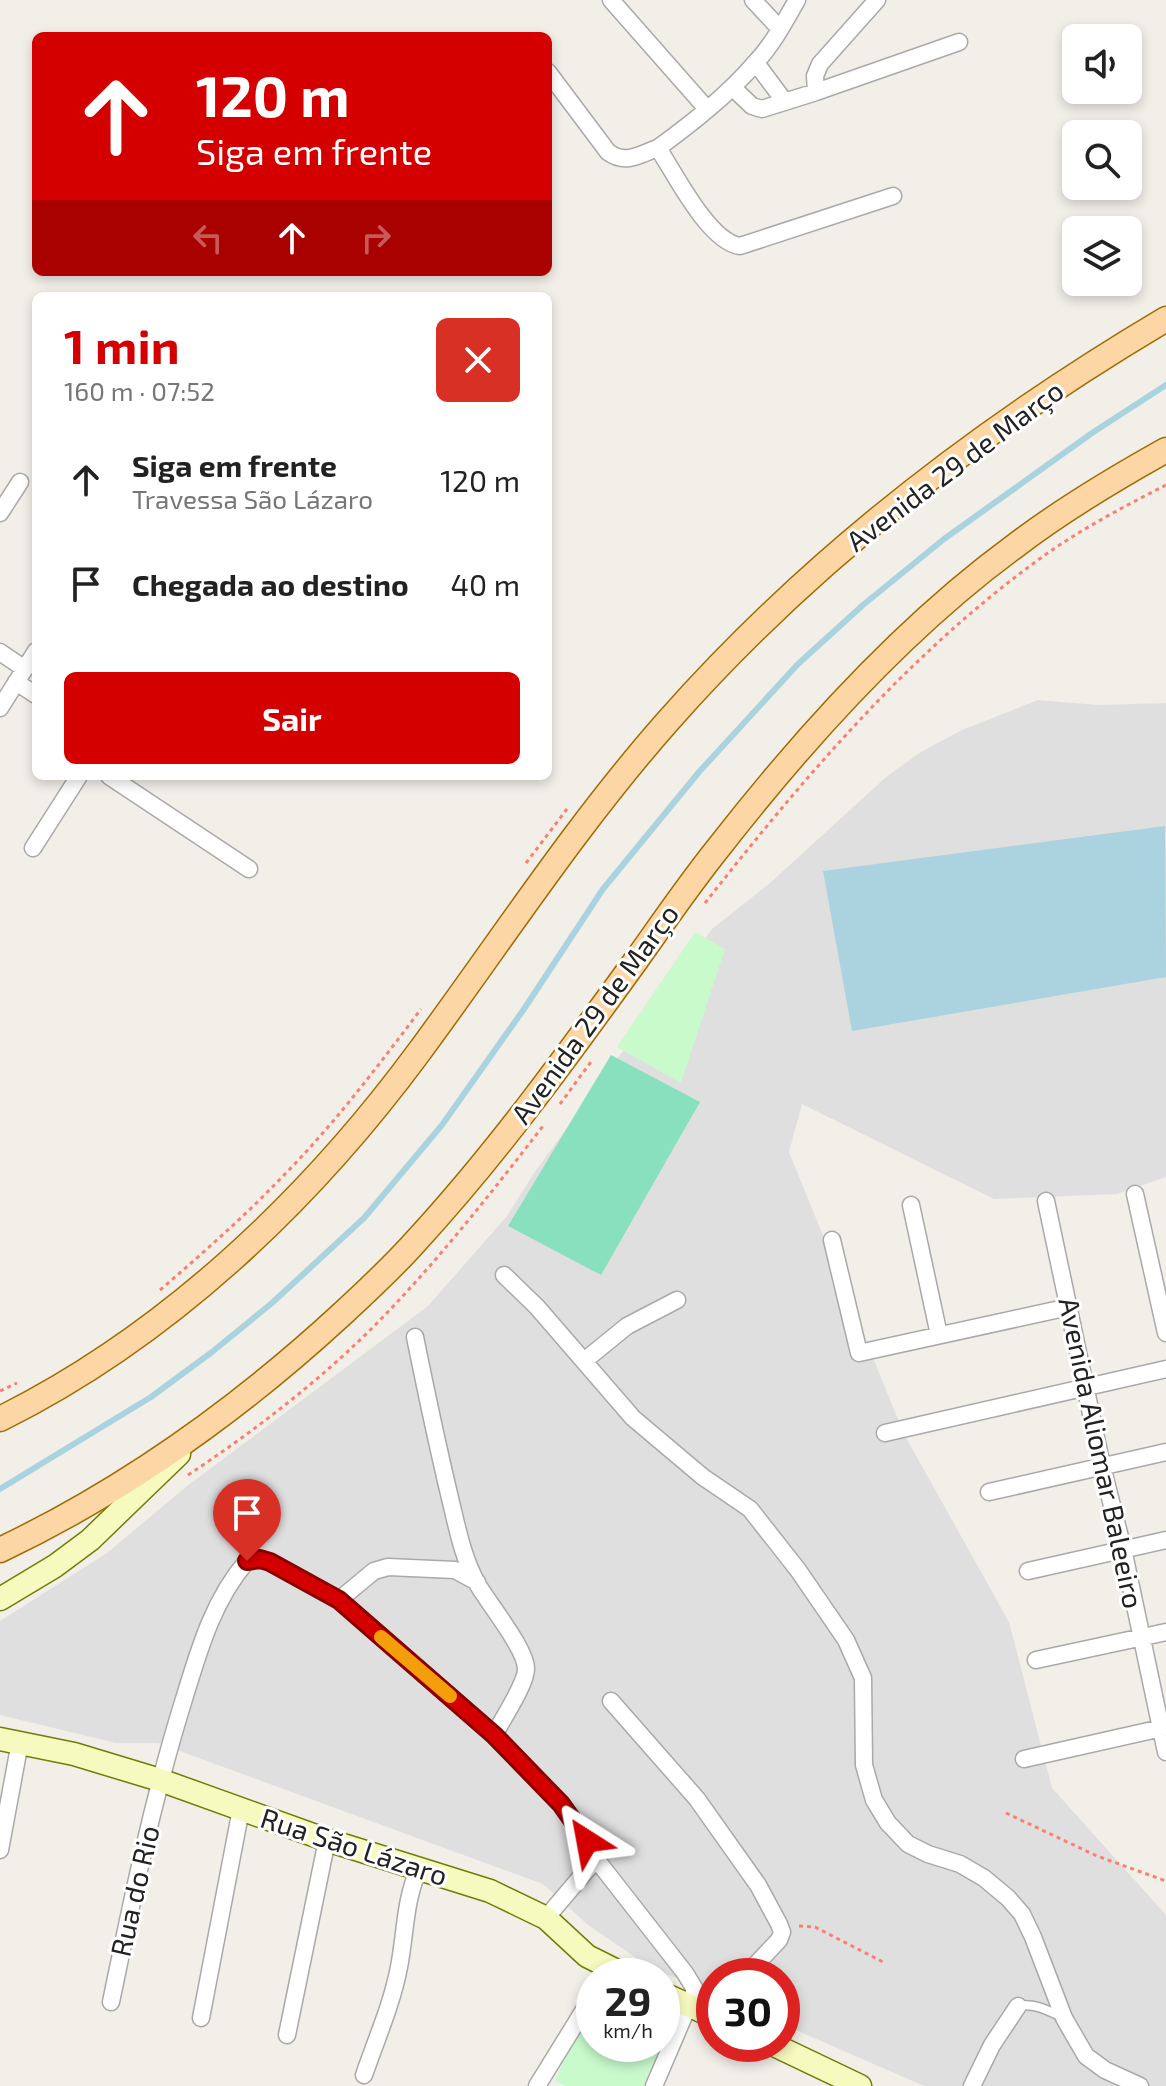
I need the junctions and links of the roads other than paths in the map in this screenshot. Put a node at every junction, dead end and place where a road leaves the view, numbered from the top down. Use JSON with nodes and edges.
{"nodes":[{"id":1,"x":611,"y":0,"type":"edge"},
{"id":2,"x":753,"y":0,"type":"edge"},
{"id":3,"x":797,"y":0,"type":"edge"},
{"id":4,"x":877,"y":0,"type":"edge"},
{"id":5,"x":780,"y":29,"type":"junction"},
{"id":6,"x":959,"y":42,"type":"dead end"},
{"id":7,"x":756,"y":63,"type":"junction"},
{"id":8,"x":552,"y":77,"type":"edge"},
{"id":9,"x":732,"y":87,"type":"junction"},
{"id":10,"x":816,"y":92,"type":"junction"},
{"id":11,"x":785,"y":102,"type":"junction"},
{"id":12,"x":707,"y":109,"type":"junction"},
{"id":13,"x":658,"y":148,"type":"junction"},
{"id":14,"x":893,"y":196,"type":"dead end"},
{"id":15,"x":1166,"y":319,"type":"edge"},
{"id":16,"x":1166,"y":450,"type":"edge"},
{"id":17,"x":20,"y":482,"type":"dead end"},
{"id":18,"x":0,"y":513,"type":"edge"},
{"id":19,"x":0,"y":652,"type":"edge"},
{"id":20,"x":32,"y":657,"type":"edge"},
{"id":21,"x":21,"y":675,"type":"junction"},
{"id":22,"x":32,"y":690,"type":"edge"},
{"id":23,"x":0,"y":708,"type":"edge"},
{"id":24,"x":76,"y":780,"type":"edge"},
{"id":25,"x":115,"y":780,"type":"edge"},
{"id":26,"x":33,"y":848,"type":"dead end"},
{"id":27,"x":249,"y":869,"type":"dead end"},
{"id":28,"x":1135,"y":1194,"type":"dead end"},
{"id":29,"x":1046,"y":1201,"type":"dead end"},
{"id":30,"x":911,"y":1205,"type":"dead end"},
{"id":31,"x":832,"y":1240,"type":"dead end"},
{"id":32,"x":504,"y":1275,"type":"dead end"},
{"id":33,"x":677,"y":1300,"type":"dead end"},
{"id":34,"x":1069,"y":1307,"type":"junction"},
{"id":35,"x":1166,"y":1333,"type":"edge"},
{"id":36,"x":939,"y":1335,"type":"junction"},
{"id":37,"x":415,"y":1337,"type":"dead end"},
{"id":38,"x":584,"y":1361,"type":"junction"},
{"id":39,"x":1166,"y":1369,"type":"edge"},
{"id":40,"x":1086,"y":1388,"type":"junction"},
{"id":41,"x":218,"y":1417,"type":"junction"},
{"id":42,"x":0,"y":1419,"type":"edge"},
{"id":43,"x":885,"y":1433,"type":"dead end"},
{"id":44,"x":1166,"y":1452,"type":"edge"},
{"id":45,"x":1102,"y":1466,"type":"junction"},
{"id":46,"x":989,"y":1492,"type":"dead end"},
{"id":47,"x":1166,"y":1540,"type":"edge"},
{"id":48,"x":1123,"y":1549,"type":"junction"},
{"id":49,"x":0,"y":1550,"type":"edge"},
{"id":50,"x":1028,"y":1571,"type":"dead end"},
{"id":51,"x":477,"y":1582,"type":"junction"},
{"id":52,"x":0,"y":1599,"type":"edge"},
{"id":53,"x":339,"y":1600,"type":"junction"},
{"id":54,"x":1166,"y":1632,"type":"edge"},
{"id":55,"x":1142,"y":1637,"type":"junction"},
{"id":56,"x":1036,"y":1660,"type":"dead end"},
{"id":57,"x":611,"y":1701,"type":"dead end"},
{"id":58,"x":1164,"y":1727,"type":"edge"},
{"id":59,"x":494,"y":1735,"type":"junction"},
{"id":60,"x":10,"y":1741,"type":"edge"},
{"id":61,"x":1166,"y":1752,"type":"edge"},
{"id":62,"x":1024,"y":1759,"type":"dead end"},
{"id":63,"x":160,"y":1780,"type":"junction"},
{"id":64,"x":241,"y":1809,"type":"junction"},
{"id":65,"x":327,"y":1840,"type":"junction"},
{"id":66,"x":0,"y":1850,"type":"edge"},
{"id":67,"x":596,"y":1859,"type":"junction"},
{"id":68,"x":419,"y":1868,"type":"junction"},
{"id":69,"x":546,"y":1918,"type":"junction"},
{"id":70,"x":589,"y":1958,"type":"edge"},
{"id":71,"x":762,"y":1958,"type":"edge"},
{"id":72,"x":680,"y":1995,"type":"edge"},
{"id":73,"x":692,"y":1997,"type":"junction"},
{"id":74,"x":696,"y":2000,"type":"edge"},
{"id":75,"x":111,"y":2002,"type":"dead end"},
{"id":76,"x":1018,"y":2006,"type":"joint"},
{"id":77,"x":201,"y":2018,"type":"dead end"},
{"id":78,"x":1064,"y":2018,"type":"junction"},
{"id":79,"x":576,"y":2023,"type":"edge"},
{"id":80,"x":287,"y":2035,"type":"dead end"},
{"id":81,"x":800,"y":2057,"type":"edge"},
{"id":82,"x":364,"y":2075,"type":"dead end"},
{"id":83,"x":537,"y":2086,"type":"edge"},
{"id":84,"x":654,"y":2086,"type":"edge"},
{"id":85,"x":860,"y":2086,"type":"edge"},
{"id":86,"x":972,"y":2086,"type":"edge"},
{"id":87,"x":1140,"y":2086,"type":"edge"}],
"edges":[{"from":1,"to":12,"type":"street"},
{"from":2,"to":5,"type":"street"},
{"from":3,"to":5,"type":"street"},
{"from":4,"to":10,"type":"street"},
{"from":5,"to":7,"type":"street"},
{"from":6,"to":10,"type":"street"},
{"from":7,"to":9,"type":"street"},
{"from":7,"to":11,"type":"street"},
{"from":8,"to":13,"type":"street"},
{"from":9,"to":11,"type":"street"},
{"from":9,"to":12,"type":"street"},
{"from":10,"to":11,"type":"street"},
{"from":12,"to":13,"type":"street"},
{"from":13,"to":14,"type":"street"},
{"from":15,"to":42,"type":"main road","name":"Avenida 29 de Março"},
{"from":16,"to":41,"type":"main road","name":"Avenida 29 de Março"},
{"from":17,"to":18,"type":"street"},
{"from":19,"to":21,"type":"street"},
{"from":20,"to":21,"type":"street"},
{"from":21,"to":22,"type":"street"},
{"from":21,"to":23,"type":"street"},
{"from":24,"to":26,"type":"street"},
{"from":25,"to":27,"type":"street"},
{"from":28,"to":35,"type":"street"},
{"from":29,"to":34,"type":"street","name":"Avenida Aliomar Baleeiro"},
{"from":30,"to":36,"type":"street"},
{"from":31,"to":36,"type":"street"},
{"from":32,"to":38,"type":"street"},
{"from":33,"to":38,"type":"street"},
{"from":34,"to":36,"type":"street"},
{"from":34,"to":40,"type":"street","name":"Avenida Aliomar Baleeiro"},
{"from":37,"to":51,"type":"street"},
{"from":38,"to":78,"type":"street"},
{"from":39,"to":40,"type":"street"},
{"from":40,"to":43,"type":"street"},
{"from":40,"to":45,"type":"street","name":"Avenida Aliomar Baleeiro"},
{"from":41,"to":49,"type":"main road","name":"Avenida 29 de Março"},
{"from":41,"to":52,"type":"main road"},
{"from":44,"to":45,"type":"street"},
{"from":45,"to":46,"type":"street"},
{"from":45,"to":48,"type":"street","name":"Avenida Aliomar Baleeiro"},
{"from":47,"to":48,"type":"street"},
{"from":48,"to":50,"type":"street"},
{"from":48,"to":55,"type":"street","name":"Avenida Aliomar Baleeiro"},
{"from":51,"to":53,"type":"street"},
{"from":51,"to":59,"type":"street"},
{"from":53,"to":59,"type":"street"},
{"from":53,"to":63,"type":"street","name":"Rua do Rio"},
{"from":54,"to":55,"type":"street"},
{"from":55,"to":56,"type":"street"},
{"from":55,"to":58,"type":"street","name":"Avenida Aliomar Baleeiro"},
{"from":57,"to":71,"type":"street"},
{"from":58,"to":61,"type":"street","name":"Avenida Aliomar Baleeiro"},
{"from":58,"to":62,"type":"street"},
{"from":59,"to":67,"type":"street"},
{"from":60,"to":63,"type":"main road","name":"Rua São Lázaro"},
{"from":60,"to":66,"type":"street"},
{"from":63,"to":64,"type":"main road","name":"Rua São Lázaro"},
{"from":63,"to":75,"type":"street","name":"Rua do Rio"},
{"from":64,"to":65,"type":"main road","name":"Rua São Lázaro"},
{"from":64,"to":77,"type":"street"},
{"from":65,"to":68,"type":"main road","name":"Rua São Lázaro"},
{"from":65,"to":80,"type":"street"},
{"from":67,"to":69,"type":"street"},
{"from":67,"to":73,"type":"street"},
{"from":68,"to":69,"type":"main road","name":"Rua São Lázaro"},
{"from":68,"to":82,"type":"street"},
{"from":69,"to":70,"type":"main road","name":"Rua São Lázaro"},
{"from":72,"to":73,"type":"main road"},
{"from":73,"to":74,"type":"main road"},
{"from":73,"to":84,"type":"street"},
{"from":76,"to":78,"type":"lane"},
{"from":76,"to":86,"type":"street"},
{"from":78,"to":87,"type":"street"},
{"from":79,"to":83,"type":"street"},
{"from":81,"to":85,"type":"main road"}]}
